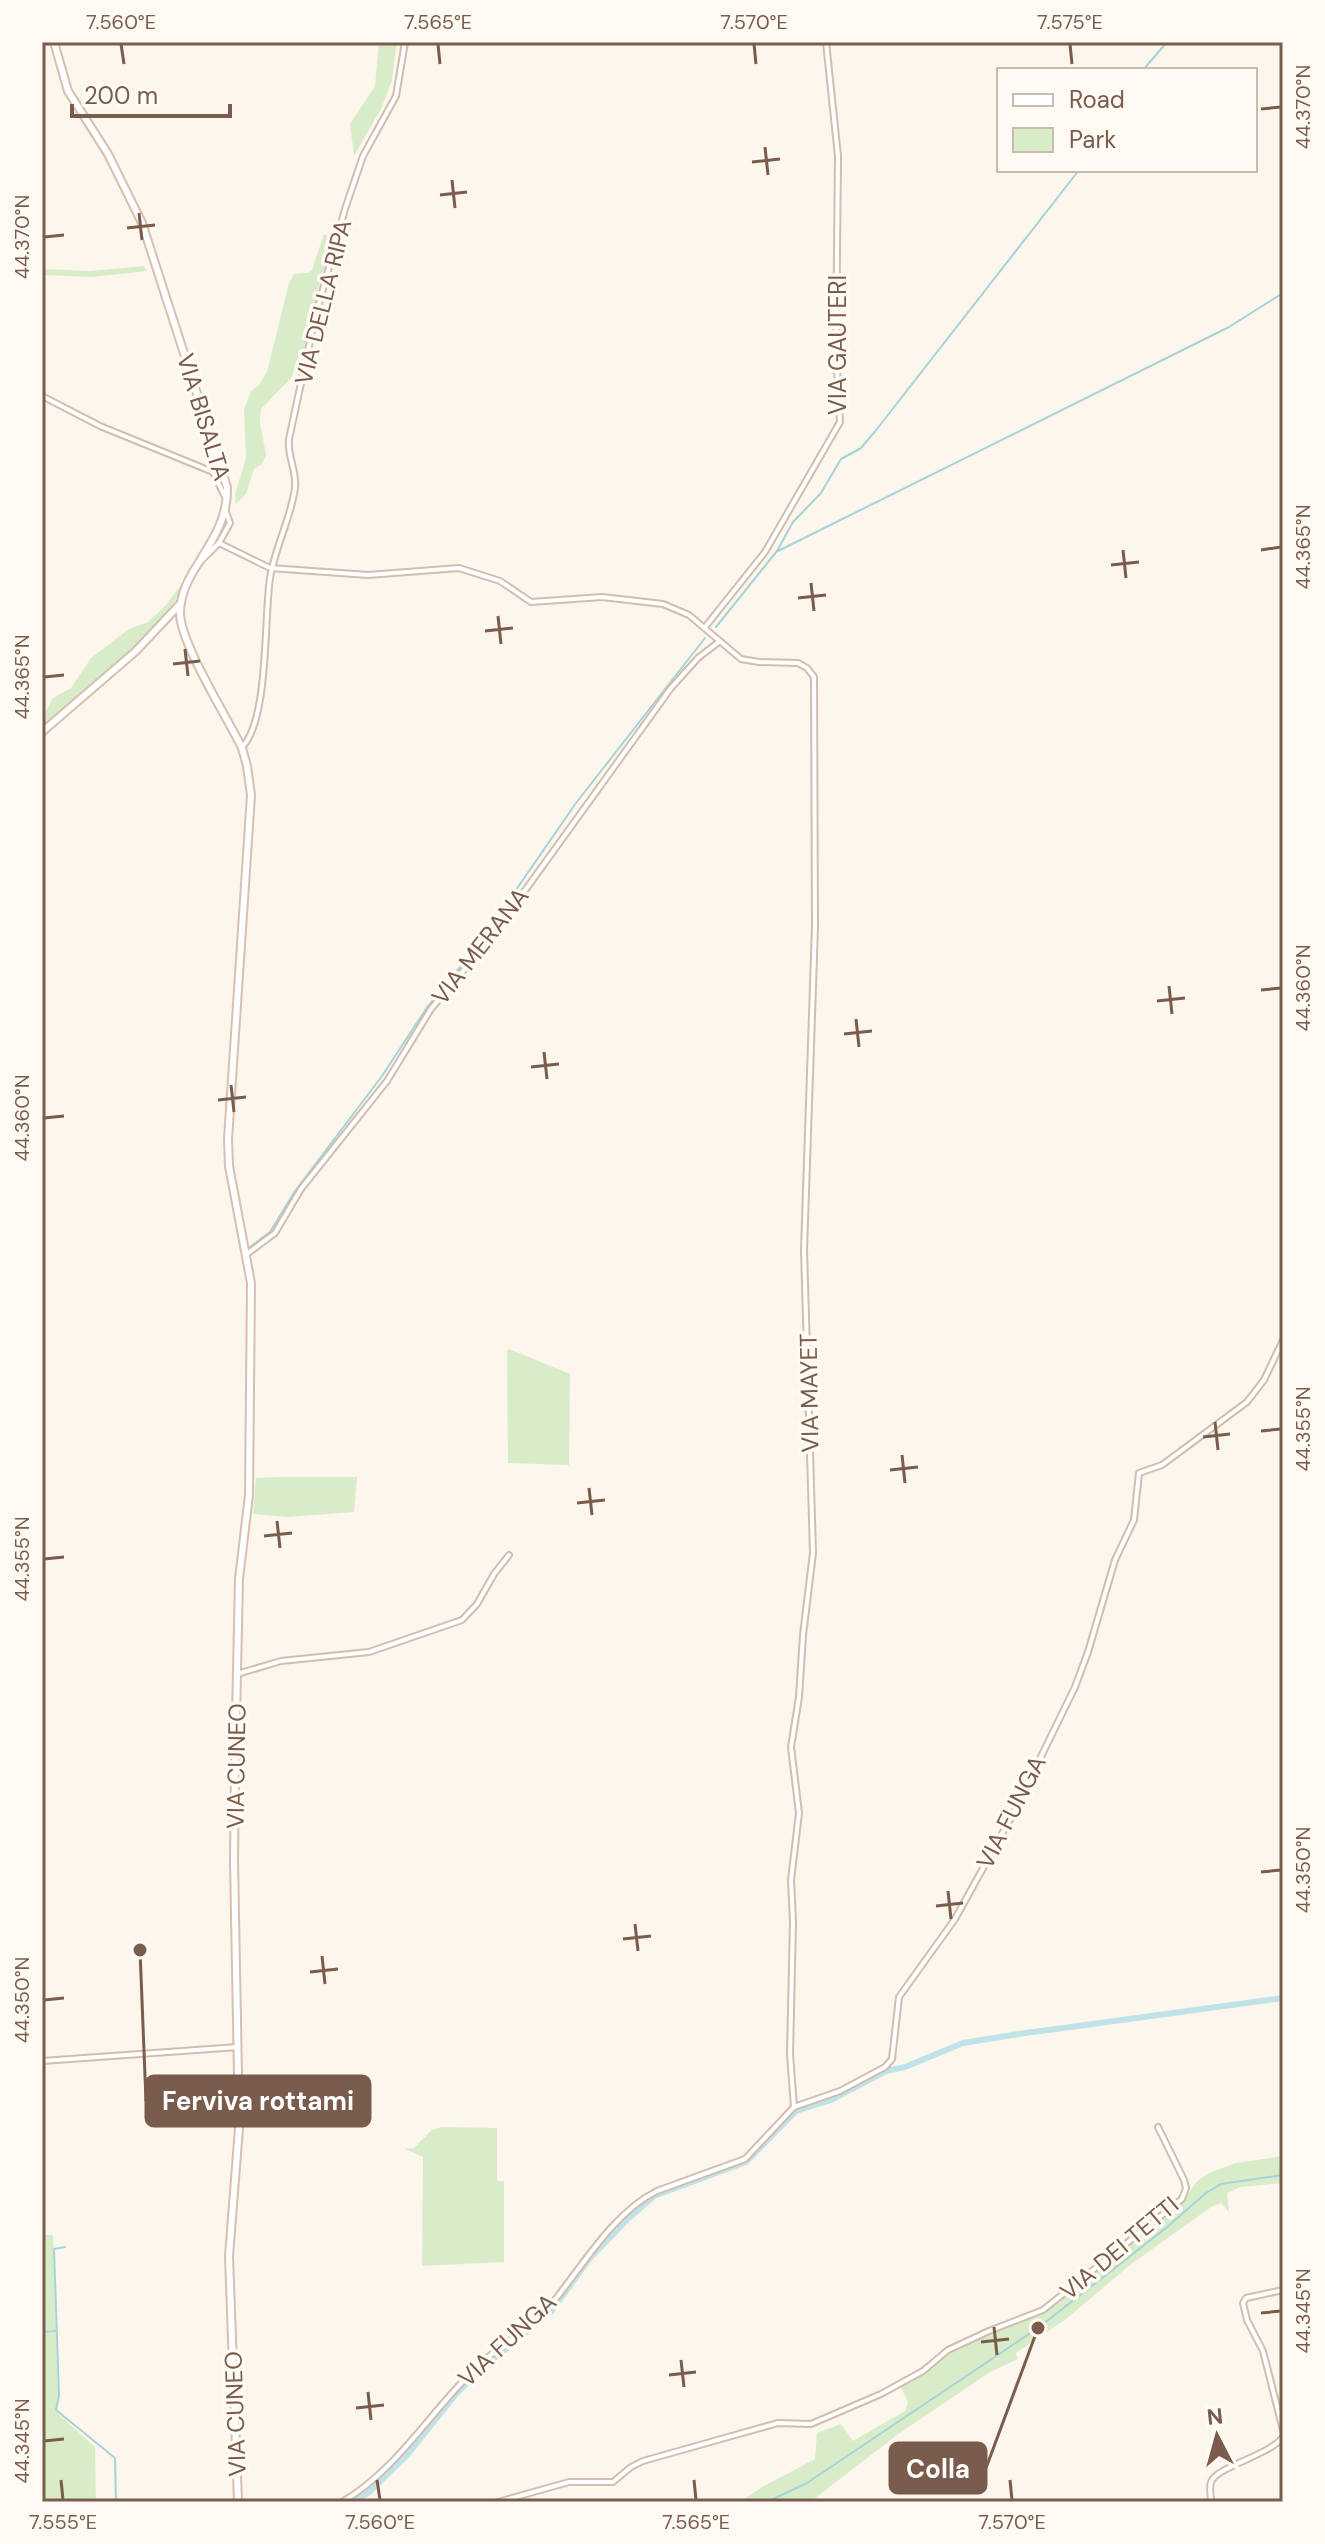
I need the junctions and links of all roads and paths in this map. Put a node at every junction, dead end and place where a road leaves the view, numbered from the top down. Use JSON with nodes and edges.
{"nodes":[{"id":1,"x":54,"y":42,"type":"edge"},
{"id":2,"x":405,"y":42,"type":"edge"},
{"id":3,"x":826,"y":42,"type":"edge"},
{"id":4,"x":42,"y":396,"type":"edge"},
{"id":5,"x":210,"y":439,"type":"junction"},
{"id":6,"x":213,"y":472,"type":"junction"},
{"id":7,"x":227,"y":500,"type":"junction"},
{"id":8,"x":226,"y":512,"type":"junction"},
{"id":9,"x":219,"y":543,"type":"junction"},
{"id":10,"x":199,"y":563,"type":"junction"},
{"id":11,"x":273,"y":568,"type":"junction"},
{"id":12,"x":181,"y":603,"type":"junction"},
{"id":13,"x":706,"y":626,"type":"junction"},
{"id":14,"x":720,"y":641,"type":"junction"},
{"id":15,"x":42,"y":732,"type":"edge"},
{"id":16,"x":242,"y":748,"type":"junction"},
{"id":17,"x":247,"y":1254,"type":"junction"},
{"id":18,"x":1283,"y":1340,"type":"edge"},
{"id":19,"x":509,"y":1555,"type":"dead end"},
{"id":20,"x":237,"y":1674,"type":"junction"},
{"id":21,"x":238,"y":2047,"type":"junction"},
{"id":22,"x":42,"y":2061,"type":"edge"},
{"id":23,"x":794,"y":2107,"type":"junction"},
{"id":24,"x":1158,"y":2127,"type":"dead end"},
{"id":25,"x":1283,"y":2290,"type":"edge"},
{"id":26,"x":1283,"y":2430,"type":"edge"},
{"id":27,"x":1283,"y":2437,"type":"edge"},
{"id":28,"x":238,"y":2502,"type":"edge"},
{"id":29,"x":342,"y":2502,"type":"edge"},
{"id":30,"x":498,"y":2502,"type":"edge"},
{"id":31,"x":1211,"y":2502,"type":"edge"}],
"edges":[{"from":1,"to":5,"type":"street","name":"VIA BISALTA"},
{"from":2,"to":11,"type":"street","name":"VIA DELLA RIPA"},
{"from":3,"to":13,"type":"street","name":"VIA GAUTERI"},
{"from":4,"to":6,"type":"street"},
{"from":5,"to":6,"type":"street"},
{"from":5,"to":7,"type":"street","name":"VIA BISALTA"},
{"from":6,"to":7,"type":"street"},
{"from":7,"to":8,"type":"street","name":"VIA BISALTA"},
{"from":8,"to":9,"type":"street"},
{"from":8,"to":10,"type":"street","name":"VIA BISALTA"},
{"from":9,"to":10,"type":"street"},
{"from":9,"to":11,"type":"street"},
{"from":10,"to":12,"type":"street","name":"VIA BISALTA"},
{"from":11,"to":13,"type":"street"},
{"from":11,"to":16,"type":"street","name":"VIA DELLA RIPA"},
{"from":12,"to":15,"type":"street"},
{"from":12,"to":16,"type":"street"},
{"from":13,"to":14,"type":"street"},
{"from":14,"to":17,"type":"street","name":"VIA MERANA"},
{"from":14,"to":23,"type":"street","name":"VIA MAYET"},
{"from":16,"to":17,"type":"street","name":"VIA CUNEO"},
{"from":17,"to":20,"type":"street","name":"VIA CUNEO"},
{"from":18,"to":23,"type":"street","name":"VIA FUNGA"},
{"from":19,"to":20,"type":"street"},
{"from":20,"to":21,"type":"street","name":"VIA CUNEO"},
{"from":21,"to":22,"type":"street"},
{"from":21,"to":28,"type":"street","name":"VIA CUNEO"},
{"from":23,"to":29,"type":"street","name":"VIA FUNGA"},
{"from":24,"to":30,"type":"street","name":"VIA DEI TETTI"},
{"from":25,"to":26,"type":"street"},
{"from":27,"to":31,"type":"street"}]}
